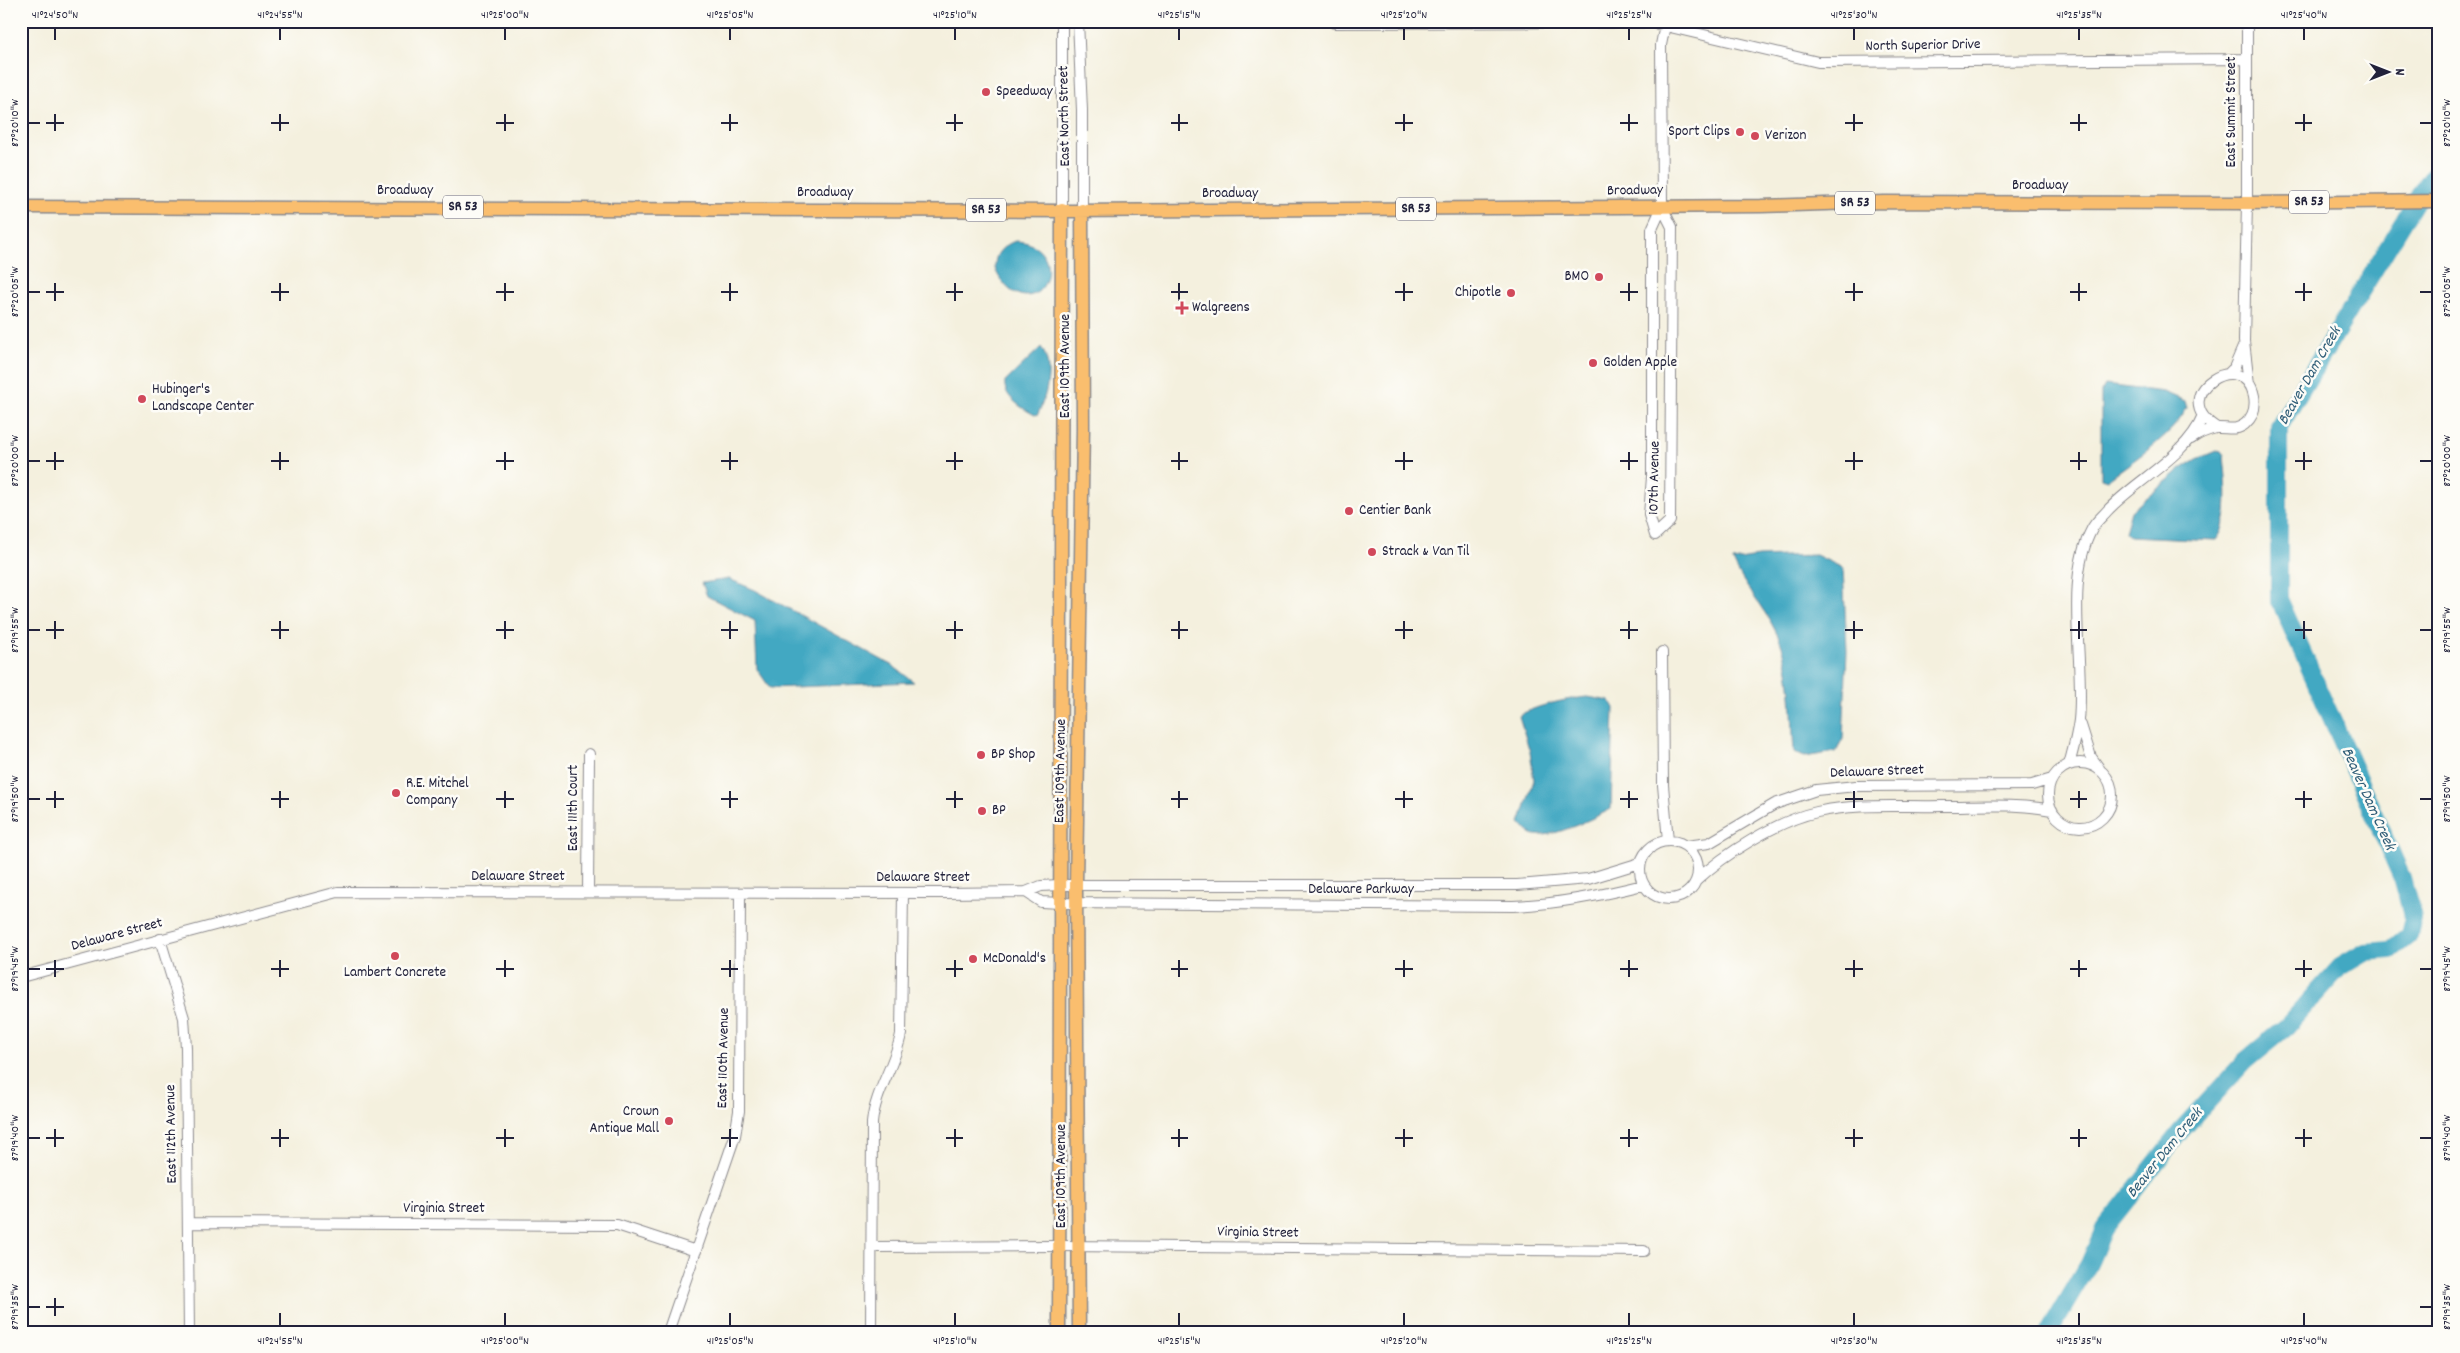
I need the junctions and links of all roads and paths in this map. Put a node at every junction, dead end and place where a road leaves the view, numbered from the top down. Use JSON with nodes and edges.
{"nodes":[{"id":1,"x":1062,"y":21,"type":"edge"},
{"id":2,"x":1078,"y":21,"type":"edge"},
{"id":3,"x":2247,"y":21,"type":"edge"},
{"id":4,"x":1334,"y":23,"type":"dead end"},
{"id":5,"x":1665,"y":25,"type":"junction"},
{"id":6,"x":2247,"y":59,"type":"junction"},
{"id":7,"x":2438,"y":201,"type":"edge"},
{"id":8,"x":2247,"y":203,"type":"junction"},
{"id":9,"x":21,"y":207,"type":"edge"},
{"id":10,"x":1662,"y":207,"type":"junction"},
{"id":11,"x":1062,"y":210,"type":"junction"},
{"id":12,"x":1082,"y":210,"type":"junction"},
{"id":13,"x":2244,"y":341,"type":"junction"},
{"id":14,"x":2228,"y":374,"type":"junction"},
{"id":15,"x":2249,"y":384,"type":"junction"},
{"id":16,"x":2203,"y":416,"type":"junction"},
{"id":17,"x":2217,"y":428,"type":"junction"},
{"id":18,"x":2188,"y":441,"type":"junction"},
{"id":19,"x":1662,"y":652,"type":"dead end"},
{"id":20,"x":2079,"y":719,"type":"junction"},
{"id":21,"x":589,"y":754,"type":"dead end"},
{"id":22,"x":2068,"y":765,"type":"junction"},
{"id":23,"x":2099,"y":768,"type":"junction"},
{"id":24,"x":2052,"y":779,"type":"junction"},
{"id":25,"x":2052,"y":810,"type":"junction"},
{"id":26,"x":1668,"y":841,"type":"junction"},
{"id":27,"x":1686,"y":846,"type":"junction"},
{"id":28,"x":1640,"y":863,"type":"junction"},
{"id":29,"x":1696,"y":881,"type":"junction"},
{"id":30,"x":1059,"y":885,"type":"junction"},
{"id":31,"x":1643,"y":885,"type":"junction"},
{"id":32,"x":1076,"y":886,"type":"junction"},
{"id":33,"x":588,"y":892,"type":"junction"},
{"id":34,"x":1026,"y":892,"type":"junction"},
{"id":35,"x":740,"y":893,"type":"junction"},
{"id":36,"x":903,"y":893,"type":"junction"},
{"id":37,"x":1059,"y":904,"type":"junction"},
{"id":38,"x":1076,"y":904,"type":"junction"},
{"id":39,"x":160,"y":939,"type":"junction"},
{"id":40,"x":21,"y":977,"type":"edge"},
{"id":41,"x":188,"y":1223,"type":"junction"},
{"id":42,"x":1059,"y":1246,"type":"junction"},
{"id":43,"x":1079,"y":1246,"type":"junction"},
{"id":44,"x":872,"y":1247,"type":"junction"},
{"id":45,"x":696,"y":1251,"type":"junction"},
{"id":46,"x":1644,"y":1251,"type":"dead end"},
{"id":47,"x":188,"y":1332,"type":"edge"},
{"id":48,"x":668,"y":1332,"type":"edge"},
{"id":49,"x":871,"y":1332,"type":"edge"},
{"id":50,"x":1059,"y":1332,"type":"edge"},
{"id":51,"x":1079,"y":1332,"type":"edge"}],
"edges":[{"from":1,"to":11,"type":"street","name":"East North Street"},
{"from":2,"to":12,"type":"street","name":"East North Street"},
{"from":3,"to":6,"type":"street","name":"East Summit Street"},
{"from":4,"to":5,"type":"street","name":"North Superior Drive"},
{"from":5,"to":6,"type":"street","name":"North Superior Drive"},
{"from":5,"to":10,"type":"street","name":"107th Avenue"},
{"from":6,"to":8,"type":"street","name":"East Summit Street"},
{"from":7,"to":8,"type":"main road","name":"Broadway","number":"SR 53"},
{"from":8,"to":10,"type":"main road","name":"Broadway","number":"SR 53"},
{"from":8,"to":13,"type":"street","name":"East Summit Street"},
{"from":9,"to":11,"type":"main road","name":"Broadway","number":"SR 53"},
{"from":10,"to":10,"type":"street","name":"107th Avenue"},
{"from":10,"to":12,"type":"main road","name":"Broadway","number":"SR 53"},
{"from":11,"to":12,"type":"main road","name":"Broadway","number":"SR 53"},
{"from":11,"to":30,"type":"main road","name":"East 109th Avenue"},
{"from":12,"to":32,"type":"main road","name":"East 109th Avenue"},
{"from":13,"to":14,"type":"street"},
{"from":13,"to":15,"type":"street"},
{"from":14,"to":15,"type":"street"},
{"from":14,"to":16,"type":"street"},
{"from":15,"to":17,"type":"street"},
{"from":16,"to":17,"type":"street"},
{"from":16,"to":18,"type":"street"},
{"from":17,"to":18,"type":"street"},
{"from":18,"to":20,"type":"street"},
{"from":19,"to":26,"type":"street"},
{"from":20,"to":22,"type":"street"},
{"from":20,"to":23,"type":"street"},
{"from":21,"to":33,"type":"street","name":"East 111th Court"},
{"from":22,"to":23,"type":"street"},
{"from":22,"to":24,"type":"street"},
{"from":23,"to":25,"type":"street"},
{"from":24,"to":25,"type":"street"},
{"from":24,"to":27,"type":"street","name":"Delaware Street"},
{"from":25,"to":29,"type":"street"},
{"from":26,"to":27,"type":"street"},
{"from":26,"to":28,"type":"street"},
{"from":27,"to":29,"type":"street"},
{"from":28,"to":31,"type":"street"},
{"from":28,"to":32,"type":"street","name":"Delaware Parkway"},
{"from":29,"to":31,"type":"street"},
{"from":30,"to":32,"type":"street","name":"Delaware Street"},
{"from":30,"to":34,"type":"street","name":"Delaware Street"},
{"from":30,"to":37,"type":"main road","name":"East 109th Avenue"},
{"from":31,"to":38,"type":"street","name":"Delaware Parkway"},
{"from":32,"to":38,"type":"main road","name":"East 109th Avenue"},
{"from":33,"to":35,"type":"street","name":"Delaware Street"},
{"from":33,"to":39,"type":"street","name":"Delaware Street"},
{"from":34,"to":36,"type":"street","name":"Delaware Street"},
{"from":34,"to":37,"type":"street","name":"Delaware Street"},
{"from":35,"to":36,"type":"street","name":"Delaware Street"},
{"from":35,"to":45,"type":"street","name":"East 110th Avenue"},
{"from":36,"to":44,"type":"street"},
{"from":37,"to":38,"type":"street","name":"Delaware Street"},
{"from":37,"to":42,"type":"main road","name":"East 109th Avenue"},
{"from":38,"to":43,"type":"main road","name":"East 109th Avenue"},
{"from":39,"to":40,"type":"street","name":"Delaware Street"},
{"from":39,"to":41,"type":"street","name":"East 112th Avenue"},
{"from":41,"to":45,"type":"street","name":"Virginia Street"},
{"from":41,"to":47,"type":"street","name":"East 112th Avenue"},
{"from":42,"to":43,"type":"street","name":"Virginia Street"},
{"from":42,"to":44,"type":"street","name":"Virginia Street"},
{"from":42,"to":50,"type":"main road","name":"East 109th Avenue"},
{"from":43,"to":46,"type":"street","name":"Virginia Street"},
{"from":43,"to":51,"type":"main road","name":"East 109th Avenue"},
{"from":44,"to":49,"type":"street"},
{"from":45,"to":48,"type":"street","name":"East 110th Avenue"}]}
